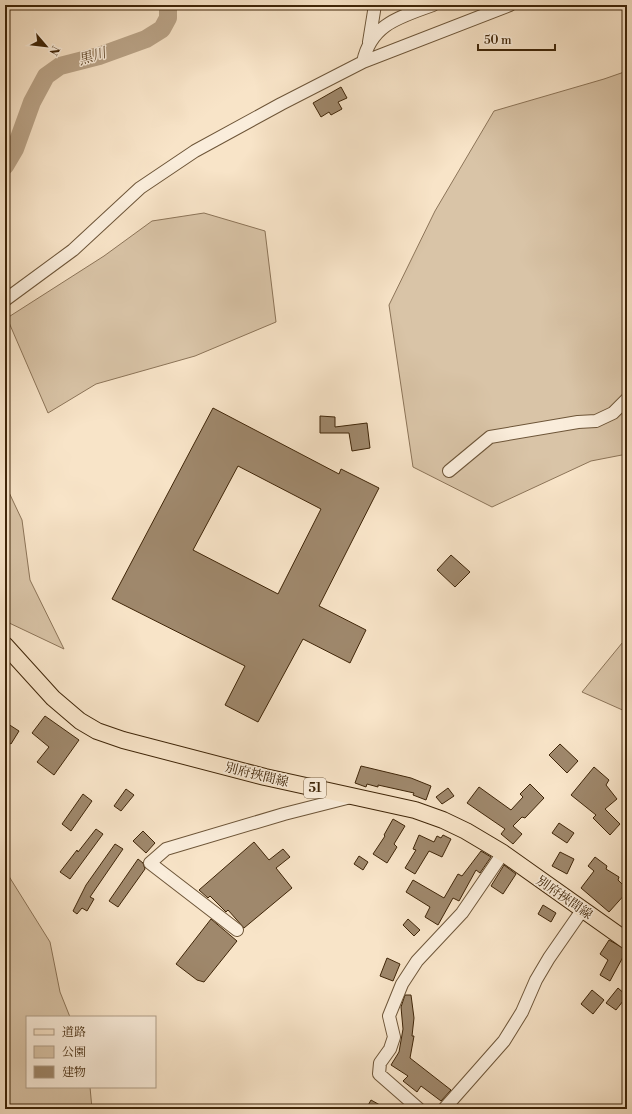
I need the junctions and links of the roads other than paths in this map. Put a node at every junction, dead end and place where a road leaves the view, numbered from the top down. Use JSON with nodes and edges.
{"nodes":[{"id":1,"x":375,"y":5,"type":"edge"},
{"id":2,"x":433,"y":5,"type":"edge"},
{"id":3,"x":510,"y":5,"type":"edge"},
{"id":4,"x":369,"y":44,"type":"junction"},
{"id":5,"x":363,"y":62,"type":"junction"},
{"id":6,"x":5,"y":300,"type":"edge"},
{"id":7,"x":627,"y":399,"type":"edge"},
{"id":8,"x":449,"y":471,"type":"dead end"},
{"id":9,"x":5,"y":645,"type":"edge"},
{"id":10,"x":353,"y":796,"type":"junction"},
{"id":11,"x":503,"y":853,"type":"junction"},
{"id":12,"x":583,"y":909,"type":"junction"},
{"id":13,"x":237,"y":930,"type":"dead end"},
{"id":14,"x":627,"y":941,"type":"edge"},
{"id":15,"x":419,"y":1109,"type":"edge"},
{"id":16,"x":444,"y":1109,"type":"edge"}],
"edges":[{"from":1,"to":4,"type":"street"},
{"from":2,"to":4,"type":"street"},
{"from":3,"to":5,"type":"street"},
{"from":4,"to":5,"type":"street"},
{"from":5,"to":6,"type":"street"},
{"from":7,"to":8,"type":"street"},
{"from":9,"to":10,"type":"main road","name":"別府挾間線","number":"51"},
{"from":10,"to":11,"type":"main road","name":"別府挾間線","number":"51"},
{"from":10,"to":13,"type":"street"},
{"from":11,"to":12,"type":"main road","name":"別府挾間線","number":"51"},
{"from":11,"to":15,"type":"street"},
{"from":12,"to":14,"type":"main road","name":"別府挾間線","number":"51"},
{"from":12,"to":16,"type":"street"}]}
